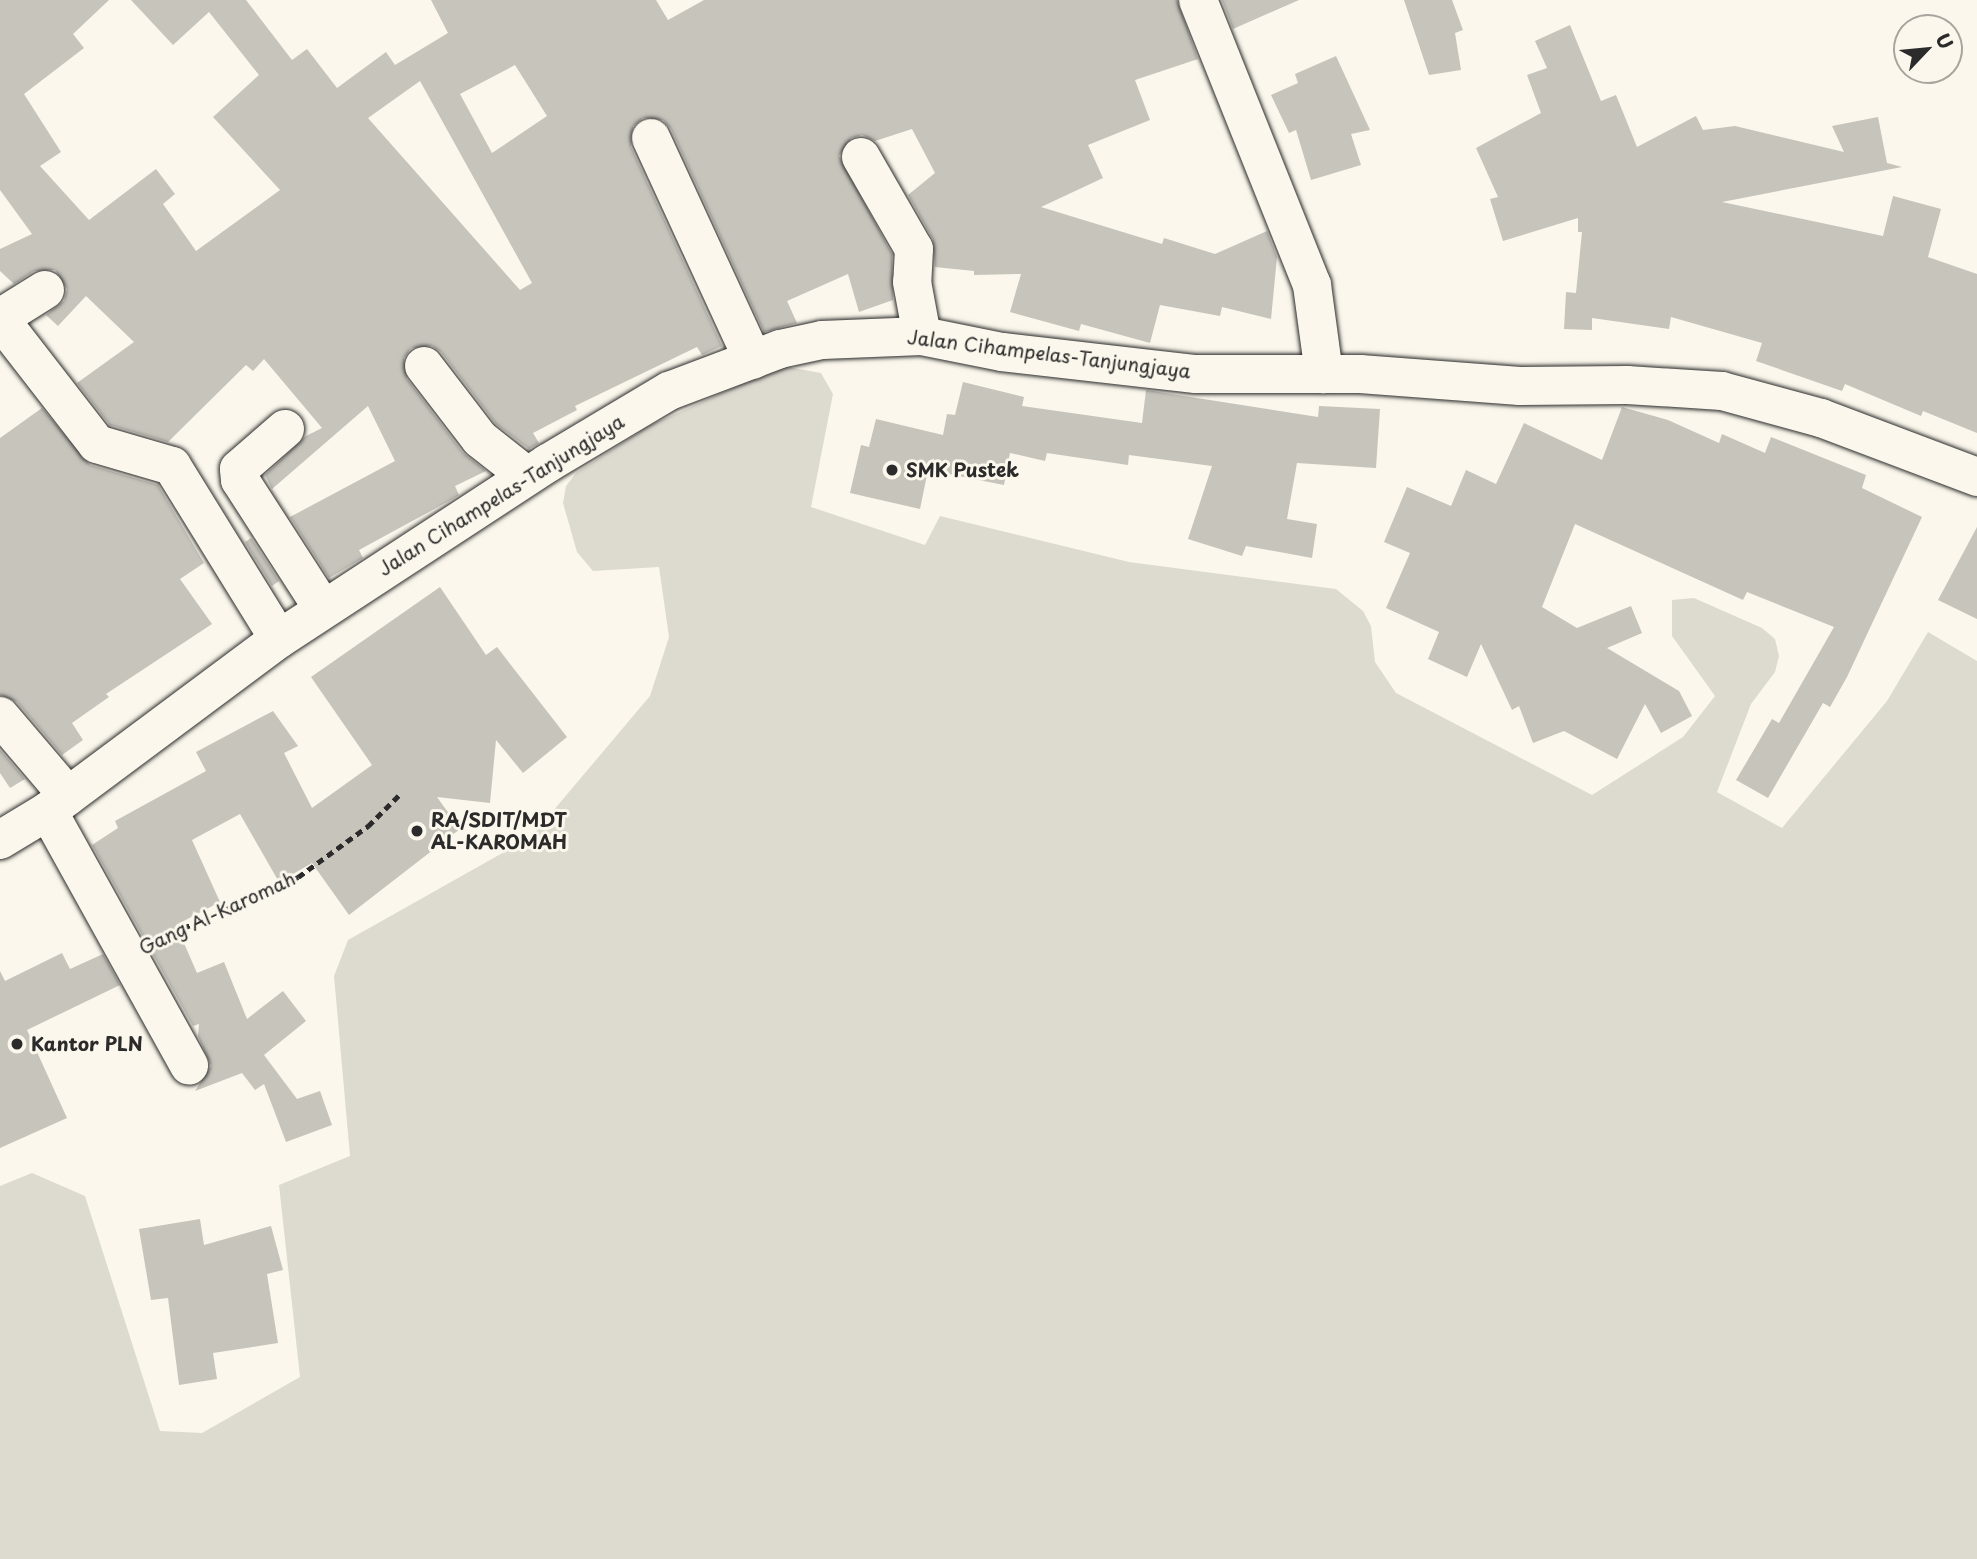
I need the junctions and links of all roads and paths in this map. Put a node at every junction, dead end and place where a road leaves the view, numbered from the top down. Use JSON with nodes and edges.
{"nodes":[{"id":1,"x":1198,"y":0,"type":"edge"},
{"id":2,"x":651,"y":138,"type":"dead end"},
{"id":3,"x":861,"y":157,"type":"dead end"},
{"id":4,"x":45,"y":290,"type":"dead end"},
{"id":5,"x":0,"y":318,"type":"edge"},
{"id":6,"x":922,"y":336,"type":"junction"},
{"id":7,"x":753,"y":360,"type":"junction"},
{"id":8,"x":425,"y":366,"type":"dead end"},
{"id":9,"x":1324,"y":374,"type":"junction"},
{"id":10,"x":285,"y":429,"type":"dead end"},
{"id":11,"x":527,"y":476,"type":"junction"},
{"id":12,"x":1977,"y":477,"type":"edge"},
{"id":13,"x":323,"y":609,"type":"junction"},
{"id":14,"x":279,"y":639,"type":"junction"},
{"id":15,"x":0,"y":716,"type":"edge"},
{"id":16,"x":401,"y":793,"type":"dead end"},
{"id":17,"x":58,"y":803,"type":"junction"},
{"id":18,"x":0,"y":840,"type":"edge"},
{"id":19,"x":129,"y":954,"type":"junction"},
{"id":20,"x":189,"y":1065,"type":"dead end"}],
"edges":[{"from":1,"to":9,"type":"street"},
{"from":2,"to":7,"type":"street"},
{"from":3,"to":6,"type":"street"},
{"from":4,"to":5,"type":"street"},
{"from":5,"to":14,"type":"street"},
{"from":6,"to":7,"type":"street","name":"Jalan Cihampelas-Tanjungjaya"},
{"from":6,"to":9,"type":"street","name":"Jalan Cihampelas-Tanjungjaya"},
{"from":7,"to":11,"type":"street","name":"Jalan Cihampelas-Tanjungjaya"},
{"from":8,"to":11,"type":"street"},
{"from":9,"to":12,"type":"street","name":"Jalan Cihampelas-Tanjungjaya"},
{"from":10,"to":13,"type":"street"},
{"from":11,"to":13,"type":"street","name":"Jalan Cihampelas-Tanjungjaya"},
{"from":13,"to":14,"type":"street","name":"Jalan Cihampelas-Tanjungjaya"},
{"from":14,"to":17,"type":"street","name":"Jalan Cihampelas-Tanjungjaya"},
{"from":15,"to":17,"type":"street","name":"Gang Al-Karomah"},
{"from":16,"to":19,"type":"path","name":"Gang Al-Karomah"},
{"from":17,"to":18,"type":"street","name":"Jalan Cihampelas-Tanjungjaya"},
{"from":17,"to":19,"type":"street","name":"Gang Al-Karomah"},
{"from":19,"to":20,"type":"street","name":"Gang Al-Karomah"}]}
